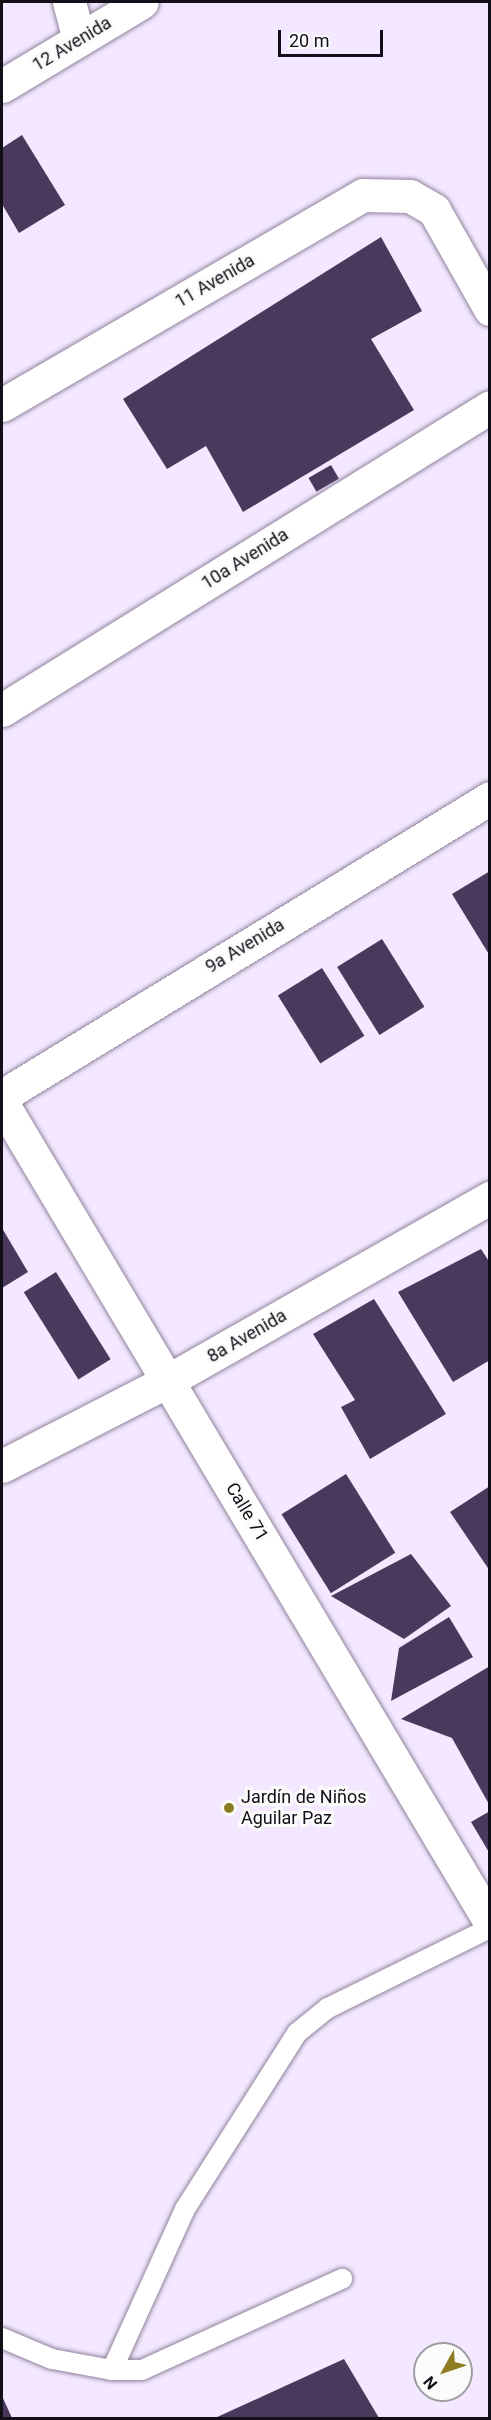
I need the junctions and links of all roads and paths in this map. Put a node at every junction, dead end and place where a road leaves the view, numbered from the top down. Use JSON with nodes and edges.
{"nodes":[{"id":1,"x":69,"y":2,"type":"edge"},
{"id":2,"x":142,"y":2,"type":"edge"},
{"id":3,"x":79,"y":40,"type":"junction"},
{"id":4,"x":2,"y":86,"type":"edge"},
{"id":5,"x":489,"y":309,"type":"edge"},
{"id":6,"x":2,"y":405,"type":"edge"},
{"id":7,"x":489,"y":407,"type":"edge"},
{"id":8,"x":2,"y":710,"type":"edge"},
{"id":9,"x":489,"y":798,"type":"edge"},
{"id":10,"x":2,"y":1096,"type":"edge"},
{"id":11,"x":2,"y":1103,"type":"edge"},
{"id":12,"x":489,"y":1198,"type":"edge"},
{"id":13,"x":169,"y":1380,"type":"junction"},
{"id":14,"x":2,"y":1466,"type":"edge"},
{"id":15,"x":489,"y":1922,"type":"edge"},
{"id":16,"x":489,"y":1928,"type":"edge"},
{"id":17,"x":342,"y":2279,"type":"dead end"},
{"id":18,"x":2,"y":2338,"type":"edge"},
{"id":19,"x":112,"y":2370,"type":"junction"}],
"edges":[{"from":1,"to":3,"type":"street"},
{"from":2,"to":3,"type":"street","name":"12 Avenida"},
{"from":3,"to":4,"type":"street","name":"12 Avenida"},
{"from":5,"to":6,"type":"street","name":"11 Avenida"},
{"from":7,"to":8,"type":"street","name":"10a Avenida"},
{"from":9,"to":10,"type":"street","name":"9a Avenida"},
{"from":11,"to":13,"type":"street","name":"Calle 71"},
{"from":12,"to":13,"type":"street","name":"8a Avenida"},
{"from":13,"to":14,"type":"street","name":"8a Avenida"},
{"from":13,"to":15,"type":"street","name":"Calle 71"},
{"from":16,"to":19,"type":"lane"},
{"from":17,"to":19,"type":"lane"},
{"from":18,"to":19,"type":"lane"}]}
